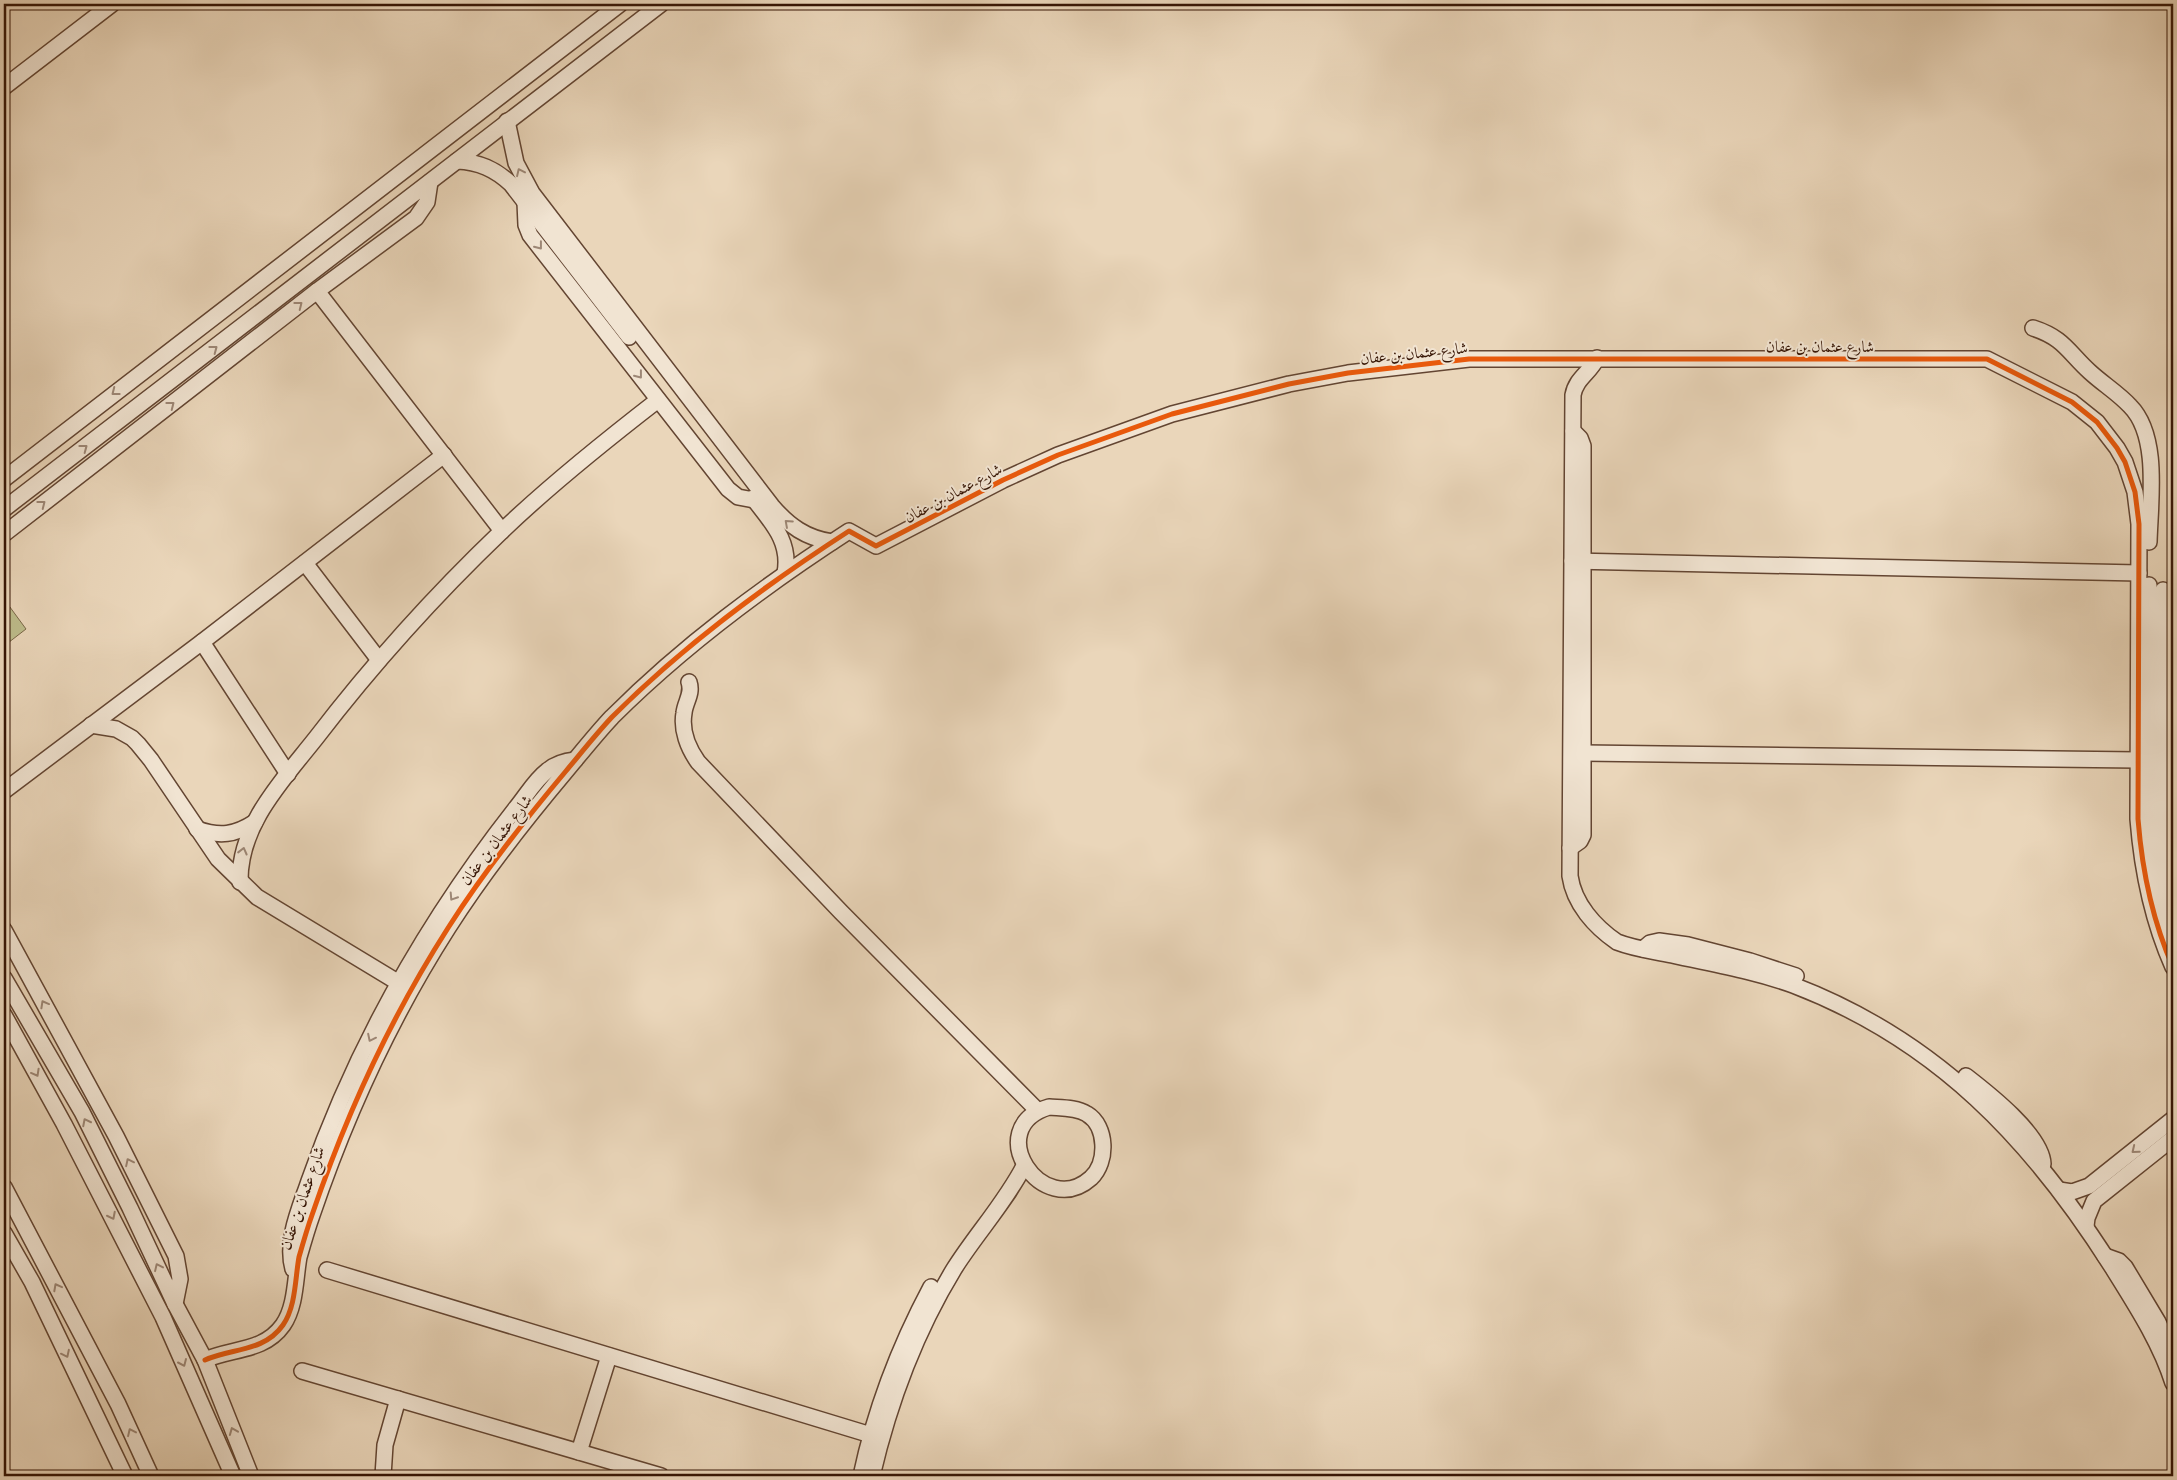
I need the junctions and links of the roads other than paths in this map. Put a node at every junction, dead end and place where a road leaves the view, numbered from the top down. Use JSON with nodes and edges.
{"nodes":[{"id":1,"x":112,"y":4,"type":"edge"},
{"id":2,"x":620,"y":4,"type":"edge"},
{"id":3,"x":661,"y":4,"type":"edge"},
{"id":4,"x":4,"y":87,"type":"edge"},
{"id":5,"x":507,"y":121,"type":"junction"},
{"id":6,"x":458,"y":161,"type":"junction"},
{"id":7,"x":430,"y":182,"type":"junction"},
{"id":8,"x":525,"y":202,"type":"junction"},
{"id":9,"x":248,"y":290,"type":"junction"},
{"id":10,"x":317,"y":291,"type":"junction"},
{"id":11,"x":223,"y":309,"type":"junction"},
{"id":12,"x":265,"y":310,"type":"junction"},
{"id":13,"x":2034,"y":328,"type":"dead end"},
{"id":14,"x":238,"y":330,"type":"junction"},
{"id":15,"x":1597,"y":358,"type":"junction"},
{"id":16,"x":658,"y":400,"type":"junction"},
{"id":17,"x":444,"y":455,"type":"junction"},
{"id":18,"x":4,"y":479,"type":"edge"},
{"id":19,"x":754,"y":500,"type":"junction"},
{"id":20,"x":4,"y":509,"type":"edge"},
{"id":21,"x":2144,"y":525,"type":"junction"},
{"id":22,"x":502,"y":531,"type":"junction"},
{"id":23,"x":4,"y":534,"type":"edge"},
{"id":24,"x":832,"y":542,"type":"junction"},
{"id":25,"x":1578,"y":561,"type":"junction"},
{"id":26,"x":305,"y":562,"type":"junction"},
{"id":27,"x":785,"y":573,"type":"junction"},
{"id":28,"x":2139,"y":573,"type":"junction"},
{"id":29,"x":2163,"y":590,"type":"dead end"},
{"id":30,"x":202,"y":642,"type":"junction"},
{"id":31,"x":380,"y":660,"type":"junction"},
{"id":32,"x":689,"y":682,"type":"dead end"},
{"id":33,"x":91,"y":725,"type":"junction"},
{"id":34,"x":1583,"y":754,"type":"junction"},
{"id":35,"x":575,"y":760,"type":"junction"},
{"id":36,"x":2137,"y":760,"type":"junction"},
{"id":37,"x":288,"y":774,"type":"junction"},
{"id":38,"x":4,"y":791,"type":"edge"},
{"id":39,"x":255,"y":822,"type":"junction"},
{"id":40,"x":198,"y":829,"type":"junction"},
{"id":41,"x":2158,"y":836,"type":"junction"},
{"id":42,"x":1570,"y":848,"type":"junction"},
{"id":43,"x":240,"y":882,"type":"junction"},
{"id":44,"x":2173,"y":894,"type":"edge"},
{"id":45,"x":4,"y":930,"type":"edge"},
{"id":46,"x":2173,"y":936,"type":"edge"},
{"id":47,"x":2173,"y":967,"type":"edge"},
{"id":48,"x":4,"y":978,"type":"edge"},
{"id":49,"x":399,"y":983,"type":"junction"},
{"id":50,"x":22,"y":1010,"type":"junction"},
{"id":51,"x":5,"y":1017,"type":"edge"},
{"id":52,"x":42,"y":1044,"type":"junction"},
{"id":53,"x":26,"y":1053,"type":"junction"},
{"id":54,"x":1038,"y":1110,"type":"junction"},
{"id":55,"x":2173,"y":1119,"type":"edge"},
{"id":56,"x":2173,"y":1138,"type":"edge"},
{"id":57,"x":1024,"y":1166,"type":"junction"},
{"id":58,"x":4,"y":1187,"type":"edge"},
{"id":59,"x":2059,"y":1190,"type":"junction"},
{"id":60,"x":2086,"y":1226,"type":"junction"},
{"id":61,"x":4,"y":1232,"type":"edge"},
{"id":62,"x":2105,"y":1256,"type":"junction"},
{"id":63,"x":327,"y":1270,"type":"dead end"},
{"id":64,"x":296,"y":1277,"type":"junction"},
{"id":65,"x":931,"y":1287,"type":"dead end"},
{"id":66,"x":175,"y":1304,"type":"junction"},
{"id":67,"x":2173,"y":1355,"type":"edge"},
{"id":68,"x":609,"y":1356,"type":"junction"},
{"id":69,"x":205,"y":1360,"type":"junction"},
{"id":70,"x":302,"y":1371,"type":"dead end"},
{"id":71,"x":2173,"y":1383,"type":"edge"},
{"id":72,"x":398,"y":1399,"type":"junction"},
{"id":73,"x":871,"y":1435,"type":"junction"},
{"id":74,"x":579,"y":1452,"type":"junction"},
{"id":75,"x":125,"y":1476,"type":"edge"},
{"id":76,"x":151,"y":1476,"type":"edge"},
{"id":77,"x":233,"y":1476,"type":"edge"},
{"id":78,"x":251,"y":1476,"type":"edge"},
{"id":79,"x":383,"y":1476,"type":"edge"},
{"id":80,"x":661,"y":1476,"type":"edge"},
{"id":81,"x":861,"y":1476,"type":"edge"},
{"id":82,"x":872,"y":1476,"type":"edge"}],
"edges":[{"from":1,"to":4,"type":"street"},
{"from":2,"to":9,"type":"street"},
{"from":3,"to":5,"type":"street"},
{"from":5,"to":6,"type":"street"},
{"from":24,"to":5,"type":"street","one_way":true},
{"from":6,"to":7,"type":"street"},
{"from":6,"to":8,"type":"street"},
{"from":7,"to":10,"type":"street"},
{"from":7,"to":12,"type":"street"},
{"from":8,"to":16,"type":"street","one_way":true},
{"from":8,"to":19,"type":"street"},
{"from":9,"to":11,"type":"street"},
{"from":9,"to":12,"type":"street"},
{"from":10,"to":17,"type":"street"},
{"from":23,"to":10,"type":"street","one_way":true},
{"from":11,"to":14,"type":"street"},
{"from":11,"to":18,"type":"street","one_way":true},
{"from":12,"to":14,"type":"street"},
{"from":13,"to":21,"type":"street"},
{"from":20,"to":14,"type":"street","one_way":true},
{"from":15,"to":21,"type":"street","name":"شارع عثمان بن عفان"},
{"from":15,"to":24,"type":"street","name":"شارع عثمان بن عفان"},
{"from":15,"to":25,"type":"street"},
{"from":16,"to":19,"type":"street"},
{"from":16,"to":22,"type":"street"},
{"from":17,"to":22,"type":"street"},
{"from":17,"to":26,"type":"street"},
{"from":19,"to":27,"type":"street"},
{"from":21,"to":28,"type":"street"},
{"from":21,"to":41,"type":"street"},
{"from":22,"to":31,"type":"street"},
{"from":24,"to":27,"type":"street","name":"شارع عثمان بن عفان"},
{"from":25,"to":28,"type":"street"},
{"from":25,"to":34,"type":"street"},
{"from":25,"to":42,"type":"street"},
{"from":26,"to":30,"type":"street"},
{"from":26,"to":31,"type":"street"},
{"from":27,"to":35,"type":"street","name":"شارع عثمان بن عفان"},
{"from":28,"to":36,"type":"street"},
{"from":29,"to":41,"type":"street"},
{"from":30,"to":33,"type":"street"},
{"from":30,"to":37,"type":"street"},
{"from":31,"to":37,"type":"street"},
{"from":32,"to":54,"type":"street"},
{"from":33,"to":38,"type":"street"},
{"from":33,"to":40,"type":"street"},
{"from":34,"to":36,"type":"street"},
{"from":34,"to":42,"type":"street"},
{"from":35,"to":49,"type":"street","one_way":true},
{"from":35,"to":64,"type":"street","name":"شارع عثمان بن عفان"},
{"from":36,"to":47,"type":"street"},
{"from":37,"to":39,"type":"street"},
{"from":39,"to":40,"type":"street"},
{"from":43,"to":39,"type":"street","one_way":true},
{"from":40,"to":43,"type":"street"},
{"from":41,"to":44,"type":"street"},
{"from":41,"to":46,"type":"street"},
{"from":42,"to":59,"type":"street"},
{"from":43,"to":49,"type":"street"},
{"from":66,"to":45,"type":"street","one_way":true},
{"from":48,"to":50,"type":"street"},
{"from":49,"to":64,"type":"street","one_way":true},
{"from":50,"to":51,"type":"street"},
{"from":50,"to":52,"type":"street"},
{"from":51,"to":53,"type":"street"},
{"from":52,"to":53,"type":"street"},
{"from":66,"to":52,"type":"street","one_way":true},
{"from":53,"to":77,"type":"street","one_way":true},
{"from":54,"to":57,"type":"street"},
{"from":54,"to":57,"type":"street"},
{"from":55,"to":59,"type":"street","one_way":true},
{"from":56,"to":60,"type":"street"},
{"from":57,"to":82,"type":"street"},
{"from":76,"to":58,"type":"street","one_way":true},
{"from":59,"to":60,"type":"street"},
{"from":60,"to":62,"type":"street"},
{"from":61,"to":75,"type":"street","one_way":true},
{"from":62,"to":67,"type":"street"},
{"from":62,"to":71,"type":"street"},
{"from":63,"to":68,"type":"street"},
{"from":64,"to":69,"type":"street","name":"شارع عثمان بن عفان"},
{"from":65,"to":73,"type":"street"},
{"from":66,"to":69,"type":"street"},
{"from":68,"to":73,"type":"street"},
{"from":68,"to":74,"type":"street"},
{"from":78,"to":69,"type":"street","one_way":true},
{"from":70,"to":72,"type":"street"},
{"from":72,"to":74,"type":"street"},
{"from":72,"to":79,"type":"street"},
{"from":73,"to":81,"type":"street"},
{"from":74,"to":80,"type":"street"}]}
